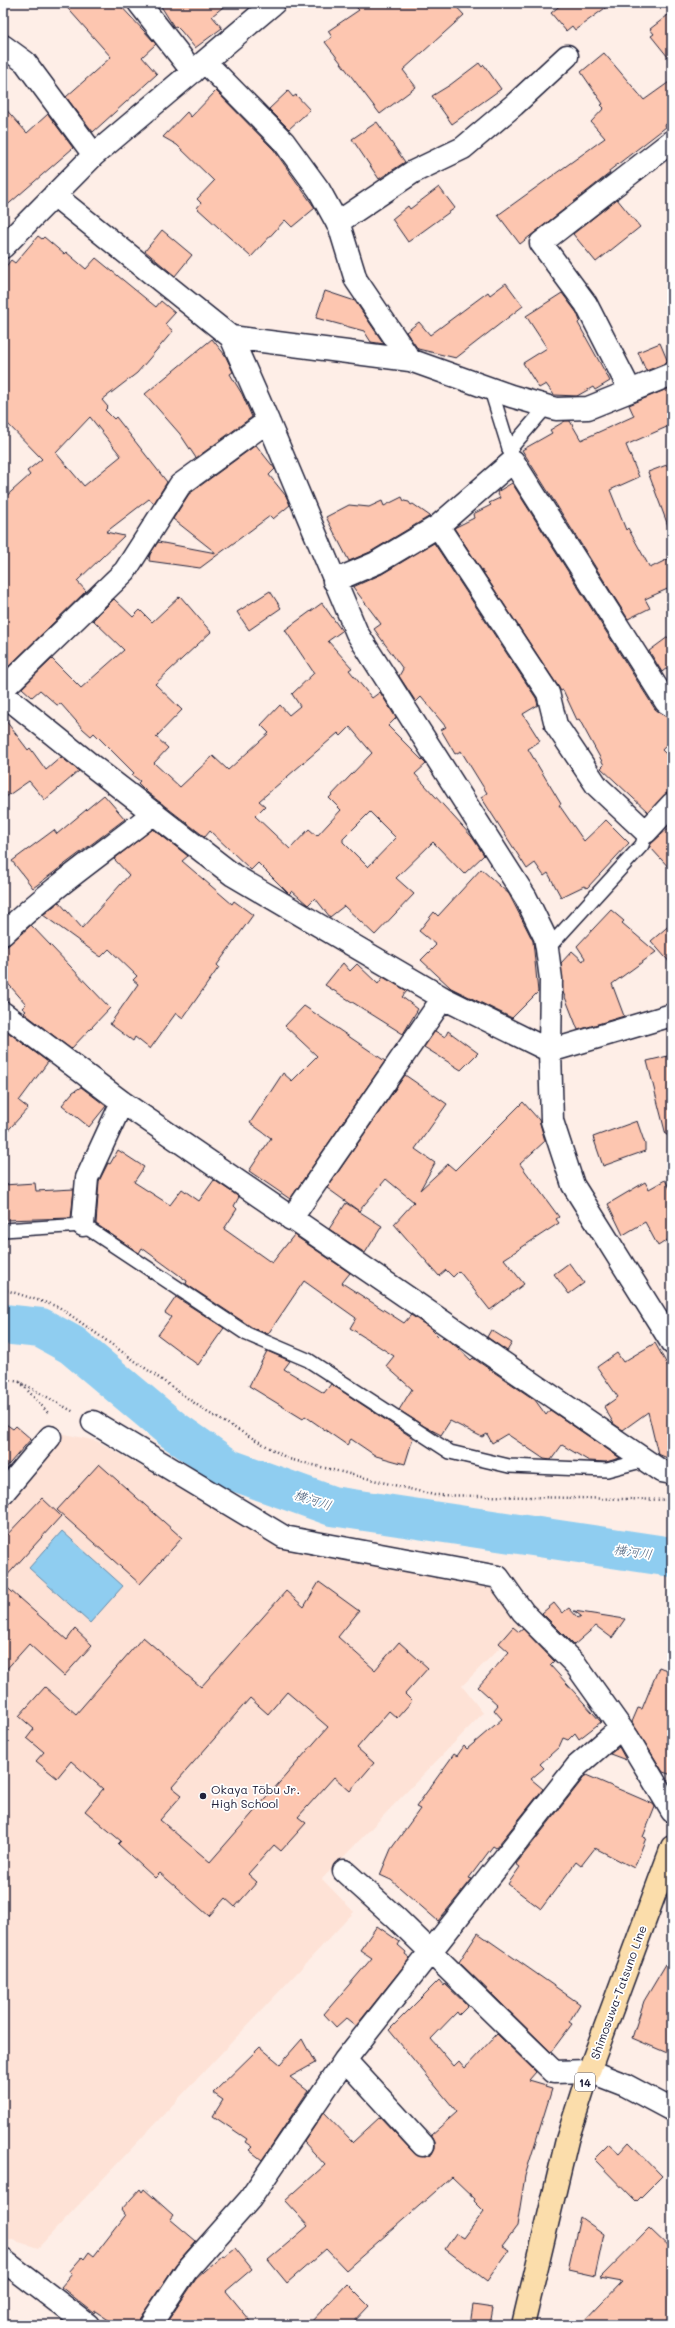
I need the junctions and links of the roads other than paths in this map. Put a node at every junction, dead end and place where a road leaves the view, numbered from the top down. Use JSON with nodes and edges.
{"nodes":[{"id":1,"x":139,"y":3,"type":"edge"},
{"id":2,"x":274,"y":3,"type":"edge"},
{"id":3,"x":3,"y":46,"type":"edge"},
{"id":4,"x":567,"y":56,"type":"dead end"},
{"id":5,"x":199,"y":67,"type":"junction"},
{"id":6,"x":672,"y":141,"type":"edge"},
{"id":7,"x":94,"y":155,"type":"junction"},
{"id":8,"x":54,"y":195,"type":"junction"},
{"id":9,"x":337,"y":223,"type":"junction"},
{"id":10,"x":3,"y":246,"type":"edge"},
{"id":11,"x":230,"y":337,"type":"junction"},
{"id":12,"x":410,"y":360,"type":"junction"},
{"id":13,"x":672,"y":374,"type":"edge"},
{"id":14,"x":490,"y":387,"type":"junction"},
{"id":15,"x":630,"y":390,"type":"junction"},
{"id":16,"x":547,"y":406,"type":"junction"},
{"id":17,"x":268,"y":421,"type":"junction"},
{"id":18,"x":511,"y":455,"type":"junction"},
{"id":19,"x":438,"y":526,"type":"junction"},
{"id":20,"x":334,"y":581,"type":"junction"},
{"id":21,"x":3,"y":689,"type":"edge"},
{"id":22,"x":3,"y":694,"type":"edge"},
{"id":23,"x":672,"y":706,"type":"edge"},
{"id":24,"x":672,"y":804,"type":"edge"},
{"id":25,"x":154,"y":814,"type":"junction"},
{"id":26,"x":646,"y":832,"type":"junction"},
{"id":27,"x":3,"y":934,"type":"edge"},
{"id":28,"x":547,"y":949,"type":"junction"},
{"id":29,"x":443,"y":998,"type":"junction"},
{"id":30,"x":3,"y":1013,"type":"edge"},
{"id":31,"x":672,"y":1015,"type":"edge"},
{"id":32,"x":550,"y":1051,"type":"junction"},
{"id":33,"x":122,"y":1102,"type":"junction"},
{"id":34,"x":291,"y":1219,"type":"junction"},
{"id":35,"x":83,"y":1225,"type":"junction"},
{"id":36,"x":3,"y":1230,"type":"edge"},
{"id":37,"x":672,"y":1343,"type":"edge"},
{"id":38,"x":93,"y":1422,"type":"road end"},
{"id":39,"x":50,"y":1437,"type":"road end"},
{"id":40,"x":645,"y":1460,"type":"junction"},
{"id":41,"x":672,"y":1473,"type":"edge"},
{"id":42,"x":3,"y":1493,"type":"edge"},
{"id":43,"x":621,"y":1728,"type":"junction"},
{"id":44,"x":672,"y":1811,"type":"edge"},
{"id":45,"x":672,"y":1847,"type":"edge"},
{"id":46,"x":344,"y":1872,"type":"dead end"},
{"id":47,"x":430,"y":1953,"type":"junction"},
{"id":48,"x":345,"y":2060,"type":"junction"},
{"id":49,"x":589,"y":2072,"type":"junction"},
{"id":50,"x":672,"y":2110,"type":"edge"},
{"id":51,"x":423,"y":2145,"type":"dead end"},
{"id":52,"x":3,"y":2260,"type":"edge"},
{"id":53,"x":151,"y":2324,"type":"edge"},
{"id":54,"x":88,"y":2325,"type":"edge"},
{"id":55,"x":523,"y":2325,"type":"edge"}],
"edges":[{"from":1,"to":5,"type":"street"},
{"from":2,"to":5,"type":"street"},
{"from":3,"to":7,"type":"street"},
{"from":4,"to":9,"type":"street"},
{"from":5,"to":7,"type":"street"},
{"from":5,"to":9,"type":"street"},
{"from":6,"to":15,"type":"street"},
{"from":7,"to":8,"type":"street"},
{"from":8,"to":10,"type":"street"},
{"from":8,"to":11,"type":"street"},
{"from":9,"to":12,"type":"street"},
{"from":11,"to":12,"type":"street"},
{"from":11,"to":17,"type":"street"},
{"from":12,"to":14,"type":"street"},
{"from":13,"to":15,"type":"street"},
{"from":14,"to":16,"type":"street"},
{"from":14,"to":18,"type":"lane"},
{"from":15,"to":16,"type":"street"},
{"from":16,"to":18,"type":"lane"},
{"from":17,"to":20,"type":"street"},
{"from":17,"to":21,"type":"street"},
{"from":18,"to":19,"type":"street"},
{"from":18,"to":23,"type":"street"},
{"from":19,"to":20,"type":"street"},
{"from":19,"to":26,"type":"street"},
{"from":20,"to":28,"type":"street"},
{"from":22,"to":25,"type":"street"},
{"from":24,"to":26,"type":"street"},
{"from":25,"to":27,"type":"street"},
{"from":25,"to":29,"type":"street"},
{"from":26,"to":28,"type":"lane"},
{"from":28,"to":32,"type":"street"},
{"from":29,"to":32,"type":"street"},
{"from":29,"to":34,"type":"street"},
{"from":30,"to":33,"type":"street"},
{"from":31,"to":32,"type":"street"},
{"from":32,"to":37,"type":"street"},
{"from":33,"to":34,"type":"street"},
{"from":33,"to":35,"type":"street"},
{"from":34,"to":40,"type":"street"},
{"from":35,"to":36,"type":"lane"},
{"from":35,"to":40,"type":"lane"},
{"from":38,"to":43,"type":"street"},
{"from":39,"to":42,"type":"street"},
{"from":40,"to":41,"type":"street"},
{"from":43,"to":44,"type":"street"},
{"from":43,"to":47,"type":"street"},
{"from":45,"to":49,"type":"main road","name":"Shimosuwa-Tatsuno Line","number":"14"},
{"from":46,"to":47,"type":"street"},
{"from":47,"to":48,"type":"street"},
{"from":47,"to":49,"type":"street"},
{"from":48,"to":51,"type":"street"},
{"from":48,"to":53,"type":"street"},
{"from":49,"to":50,"type":"street"},
{"from":49,"to":55,"type":"main road","name":"Shimosuwa-Tatsuno Line","number":"14"},
{"from":52,"to":54,"type":"street"}]}
